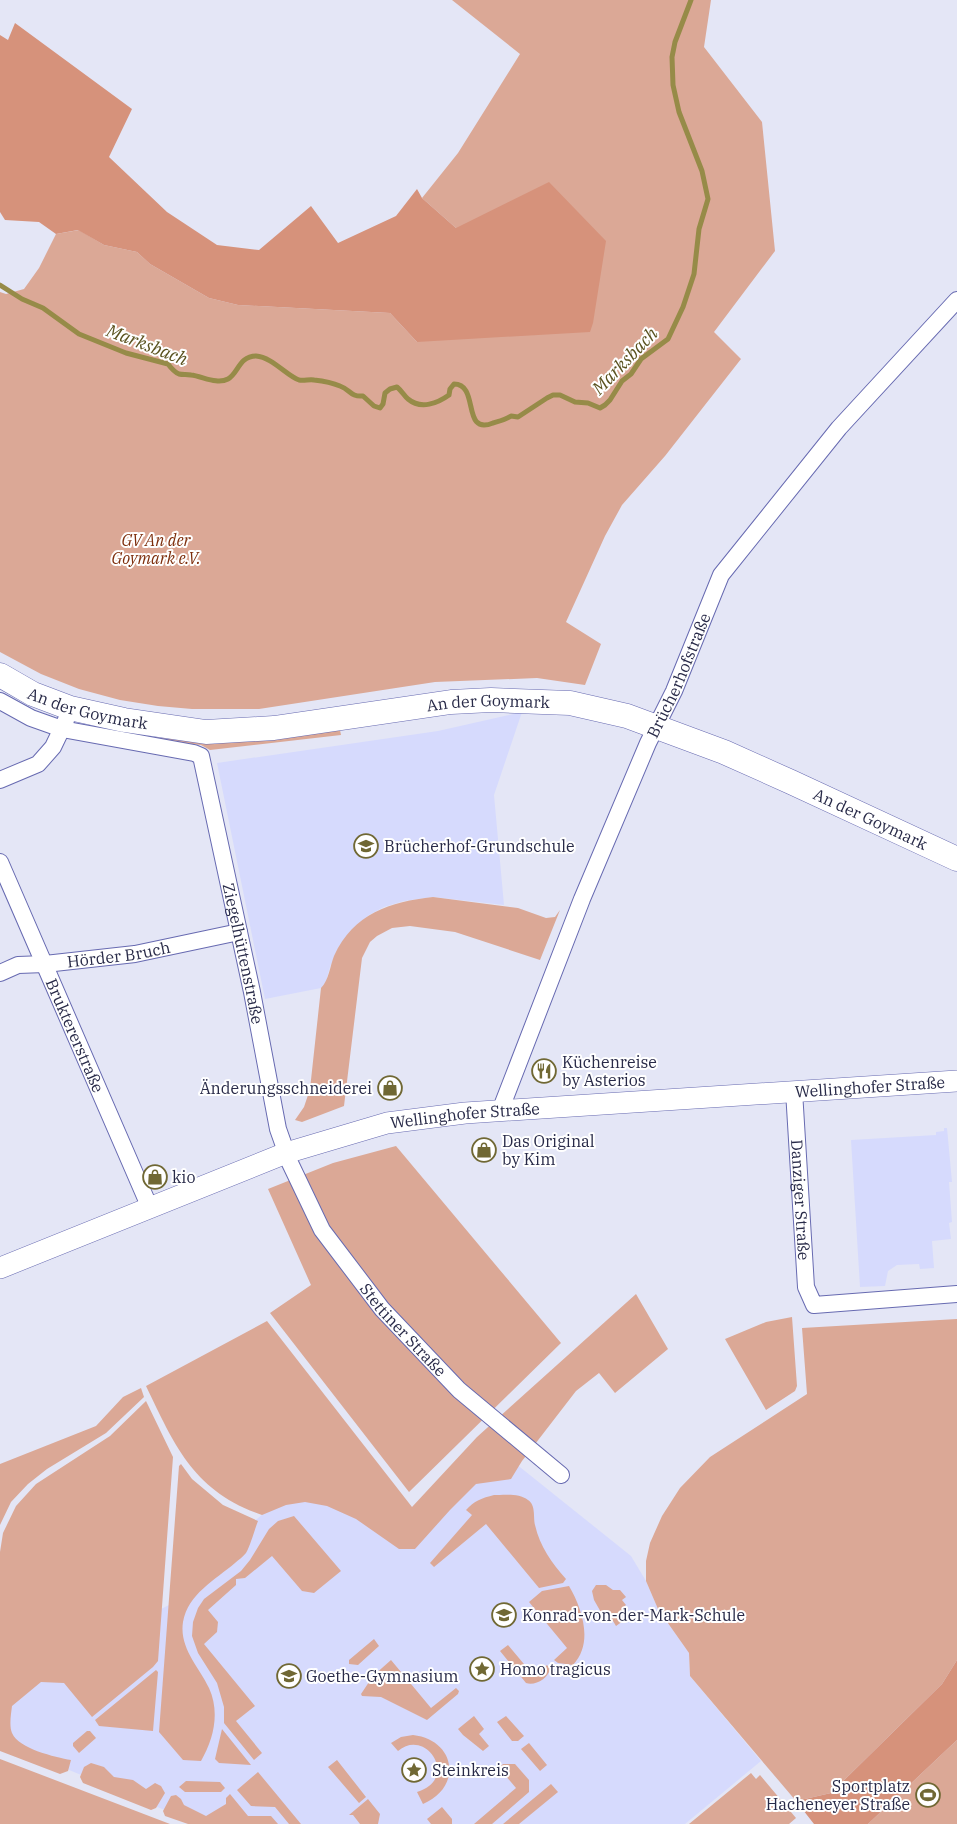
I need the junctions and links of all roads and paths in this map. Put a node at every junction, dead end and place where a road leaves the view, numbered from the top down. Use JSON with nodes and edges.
{"nodes":[{"id":1,"x":957,"y":300,"type":"edge"},
{"id":2,"x":0,"y":676,"type":"edge"},
{"id":3,"x":0,"y":700,"type":"edge"},
{"id":4,"x":66,"y":719,"type":"junction"},
{"id":5,"x":657,"y":726,"type":"junction"},
{"id":6,"x":0,"y":780,"type":"edge"},
{"id":7,"x":957,"y":859,"type":"edge"},
{"id":8,"x":0,"y":862,"type":"edge"},
{"id":9,"x":239,"y":932,"type":"junction"},
{"id":10,"x":45,"y":964,"type":"junction"},
{"id":11,"x":0,"y":973,"type":"edge"},
{"id":12,"x":957,"y":1081,"type":"edge"},
{"id":13,"x":794,"y":1091,"type":"junction"},
{"id":14,"x":500,"y":1111,"type":"junction"},
{"id":15,"x":286,"y":1153,"type":"junction"},
{"id":16,"x":150,"y":1208,"type":"junction"},
{"id":17,"x":0,"y":1268,"type":"edge"},
{"id":18,"x":957,"y":1294,"type":"edge"},
{"id":19,"x":561,"y":1475,"type":"dead end"}],
"edges":[{"from":1,"to":5,"type":"street","name":"Brücherhofstraße"},
{"from":2,"to":4,"type":"main road","name":"An der Goymark"},
{"from":3,"to":4,"type":"street","name":"An der Goymark"},
{"from":4,"to":5,"type":"main road","name":"An der Goymark"},
{"from":4,"to":6,"type":"street"},
{"from":4,"to":9,"type":"street","name":"Ziegelhüttenstraße"},
{"from":5,"to":7,"type":"main road","name":"An der Goymark"},
{"from":5,"to":14,"type":"street","name":"Brücherhofstraße"},
{"from":8,"to":10,"type":"street","name":"Bruktererstraße"},
{"from":9,"to":10,"type":"street","name":"Hörder Bruch"},
{"from":9,"to":15,"type":"street","name":"Ziegelhüttenstraße"},
{"from":10,"to":11,"type":"street","name":"Hörder Bruch"},
{"from":10,"to":16,"type":"street","name":"Bruktererstraße"},
{"from":12,"to":13,"type":"street","name":"Wellinghofer Straße"},
{"from":13,"to":14,"type":"street","name":"Wellinghofer Straße"},
{"from":13,"to":18,"type":"street","name":"Danziger Straße"},
{"from":14,"to":15,"type":"street","name":"Wellinghofer Straße"},
{"from":15,"to":16,"type":"street","name":"Wellinghofer Straße"},
{"from":15,"to":19,"type":"street","name":"Stettiner Straße"},
{"from":16,"to":17,"type":"street","name":"Wellinghofer Straße"}]}
